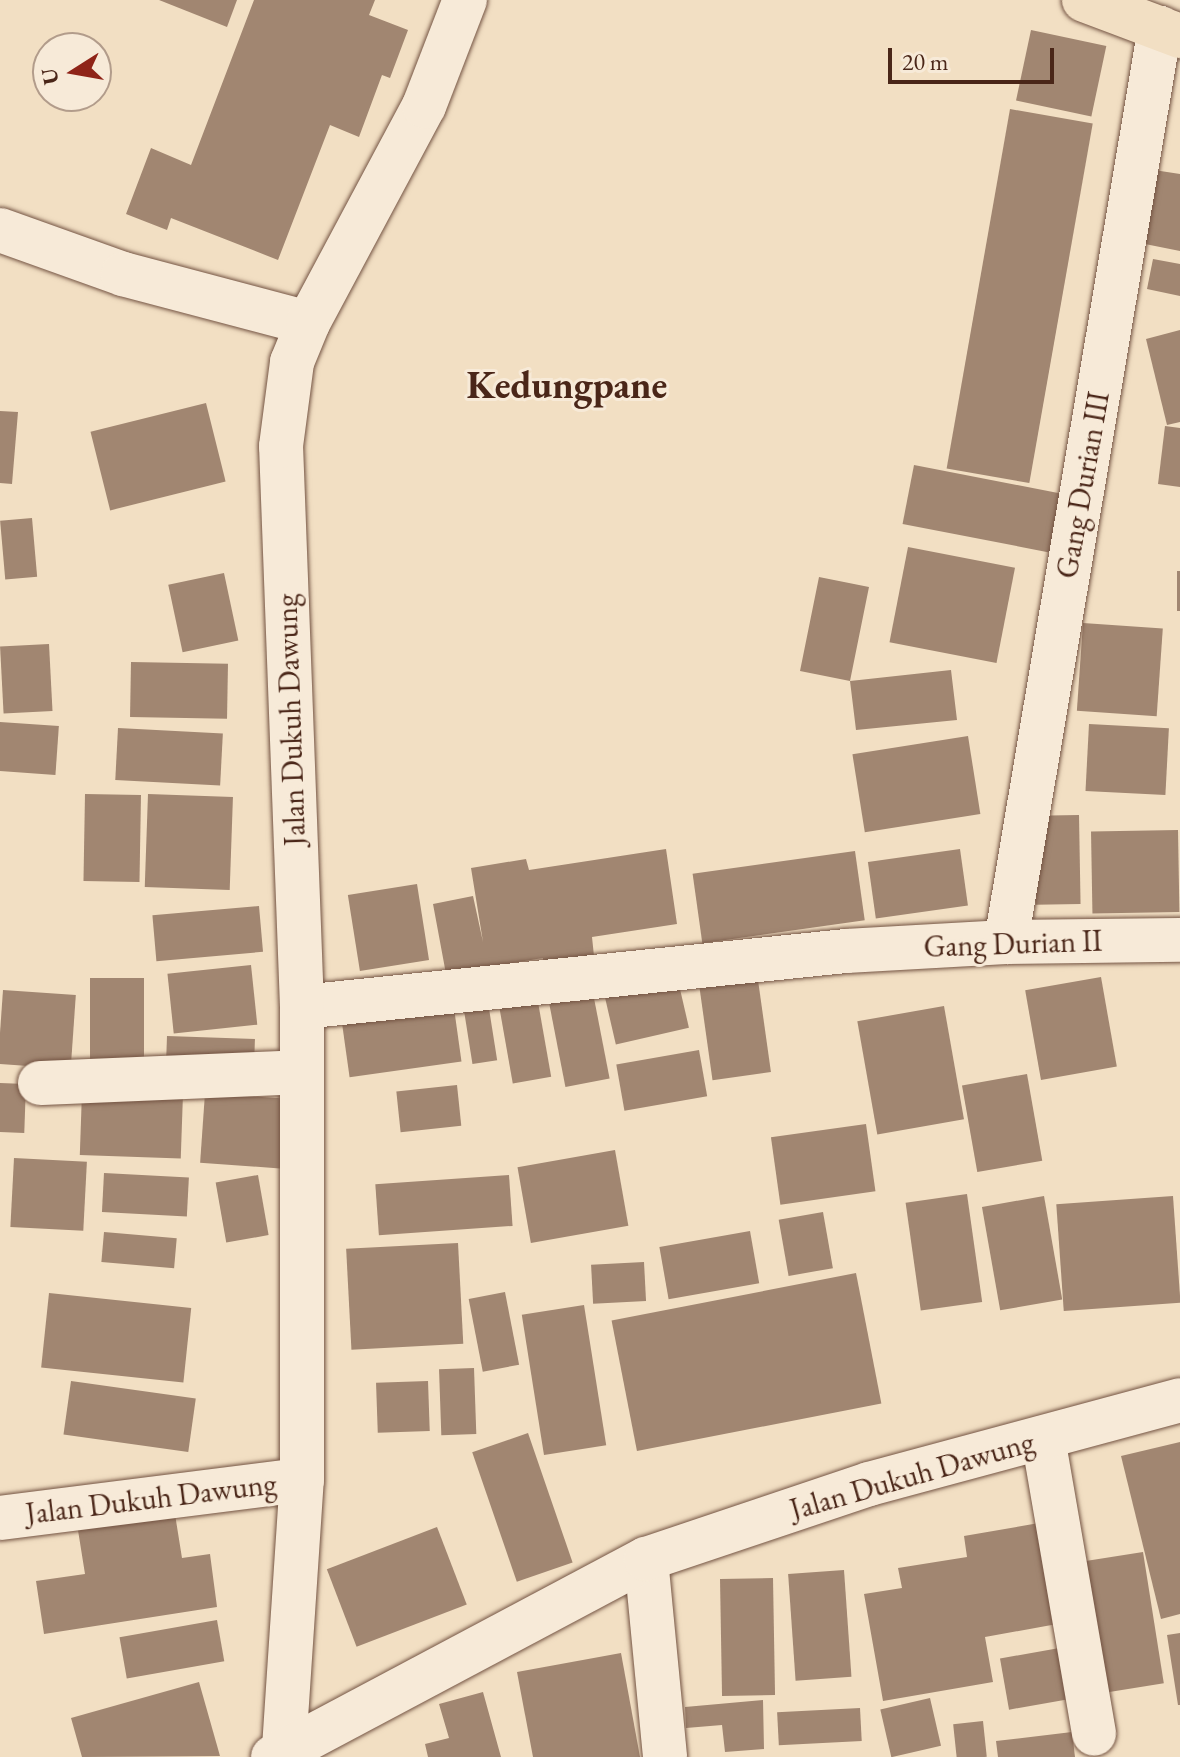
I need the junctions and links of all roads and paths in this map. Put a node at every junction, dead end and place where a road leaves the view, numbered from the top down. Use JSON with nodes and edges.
{"nodes":[{"id":1,"x":465,"y":0,"type":"edge"},
{"id":2,"x":1084,"y":0,"type":"edge"},
{"id":3,"x":1170,"y":32,"type":"edge"},
{"id":4,"x":0,"y":230,"type":"edge"},
{"id":5,"x":308,"y":323,"type":"junction"},
{"id":6,"x":1180,"y":940,"type":"edge"},
{"id":7,"x":1006,"y":942,"type":"junction"},
{"id":8,"x":302,"y":1007,"type":"junction"},
{"id":9,"x":301,"y":1072,"type":"junction"},
{"id":10,"x":40,"y":1083,"type":"dead end"},
{"id":11,"x":1180,"y":1400,"type":"edge"},
{"id":12,"x":1043,"y":1438,"type":"junction"},
{"id":13,"x":302,"y":1480,"type":"junction"},
{"id":14,"x":0,"y":1518,"type":"edge"},
{"id":15,"x":646,"y":1559,"type":"junction"},
{"id":16,"x":1094,"y":1734,"type":"dead end"},
{"id":17,"x":278,"y":1753,"type":"edge"},
{"id":18,"x":665,"y":1757,"type":"edge"}],
"edges":[{"from":1,"to":5,"type":"street","name":"Jalan Dukuh Dawung"},
{"from":2,"to":3,"type":"main road"},
{"from":3,"to":7,"type":"street","name":"Gang Durian III"},
{"from":4,"to":5,"type":"street"},
{"from":5,"to":8,"type":"street","name":"Jalan Dukuh Dawung"},
{"from":6,"to":7,"type":"street","name":"Gang Durian II"},
{"from":7,"to":8,"type":"street","name":"Gang Durian II"},
{"from":8,"to":9,"type":"street","name":"Jalan Dukuh Dawung"},
{"from":9,"to":10,"type":"street"},
{"from":9,"to":13,"type":"street","name":"Jalan Dukuh Dawung"},
{"from":11,"to":12,"type":"street","name":"Jalan Dukuh Dawung"},
{"from":12,"to":15,"type":"street","name":"Jalan Dukuh Dawung"},
{"from":12,"to":16,"type":"street"},
{"from":13,"to":14,"type":"street","name":"Jalan Dukuh Dawung"},
{"from":13,"to":17,"type":"street","name":"Jalan Dukuh Dawung"},
{"from":15,"to":17,"type":"street","name":"Jalan Dukuh Dawung"},
{"from":15,"to":18,"type":"street"}]}
